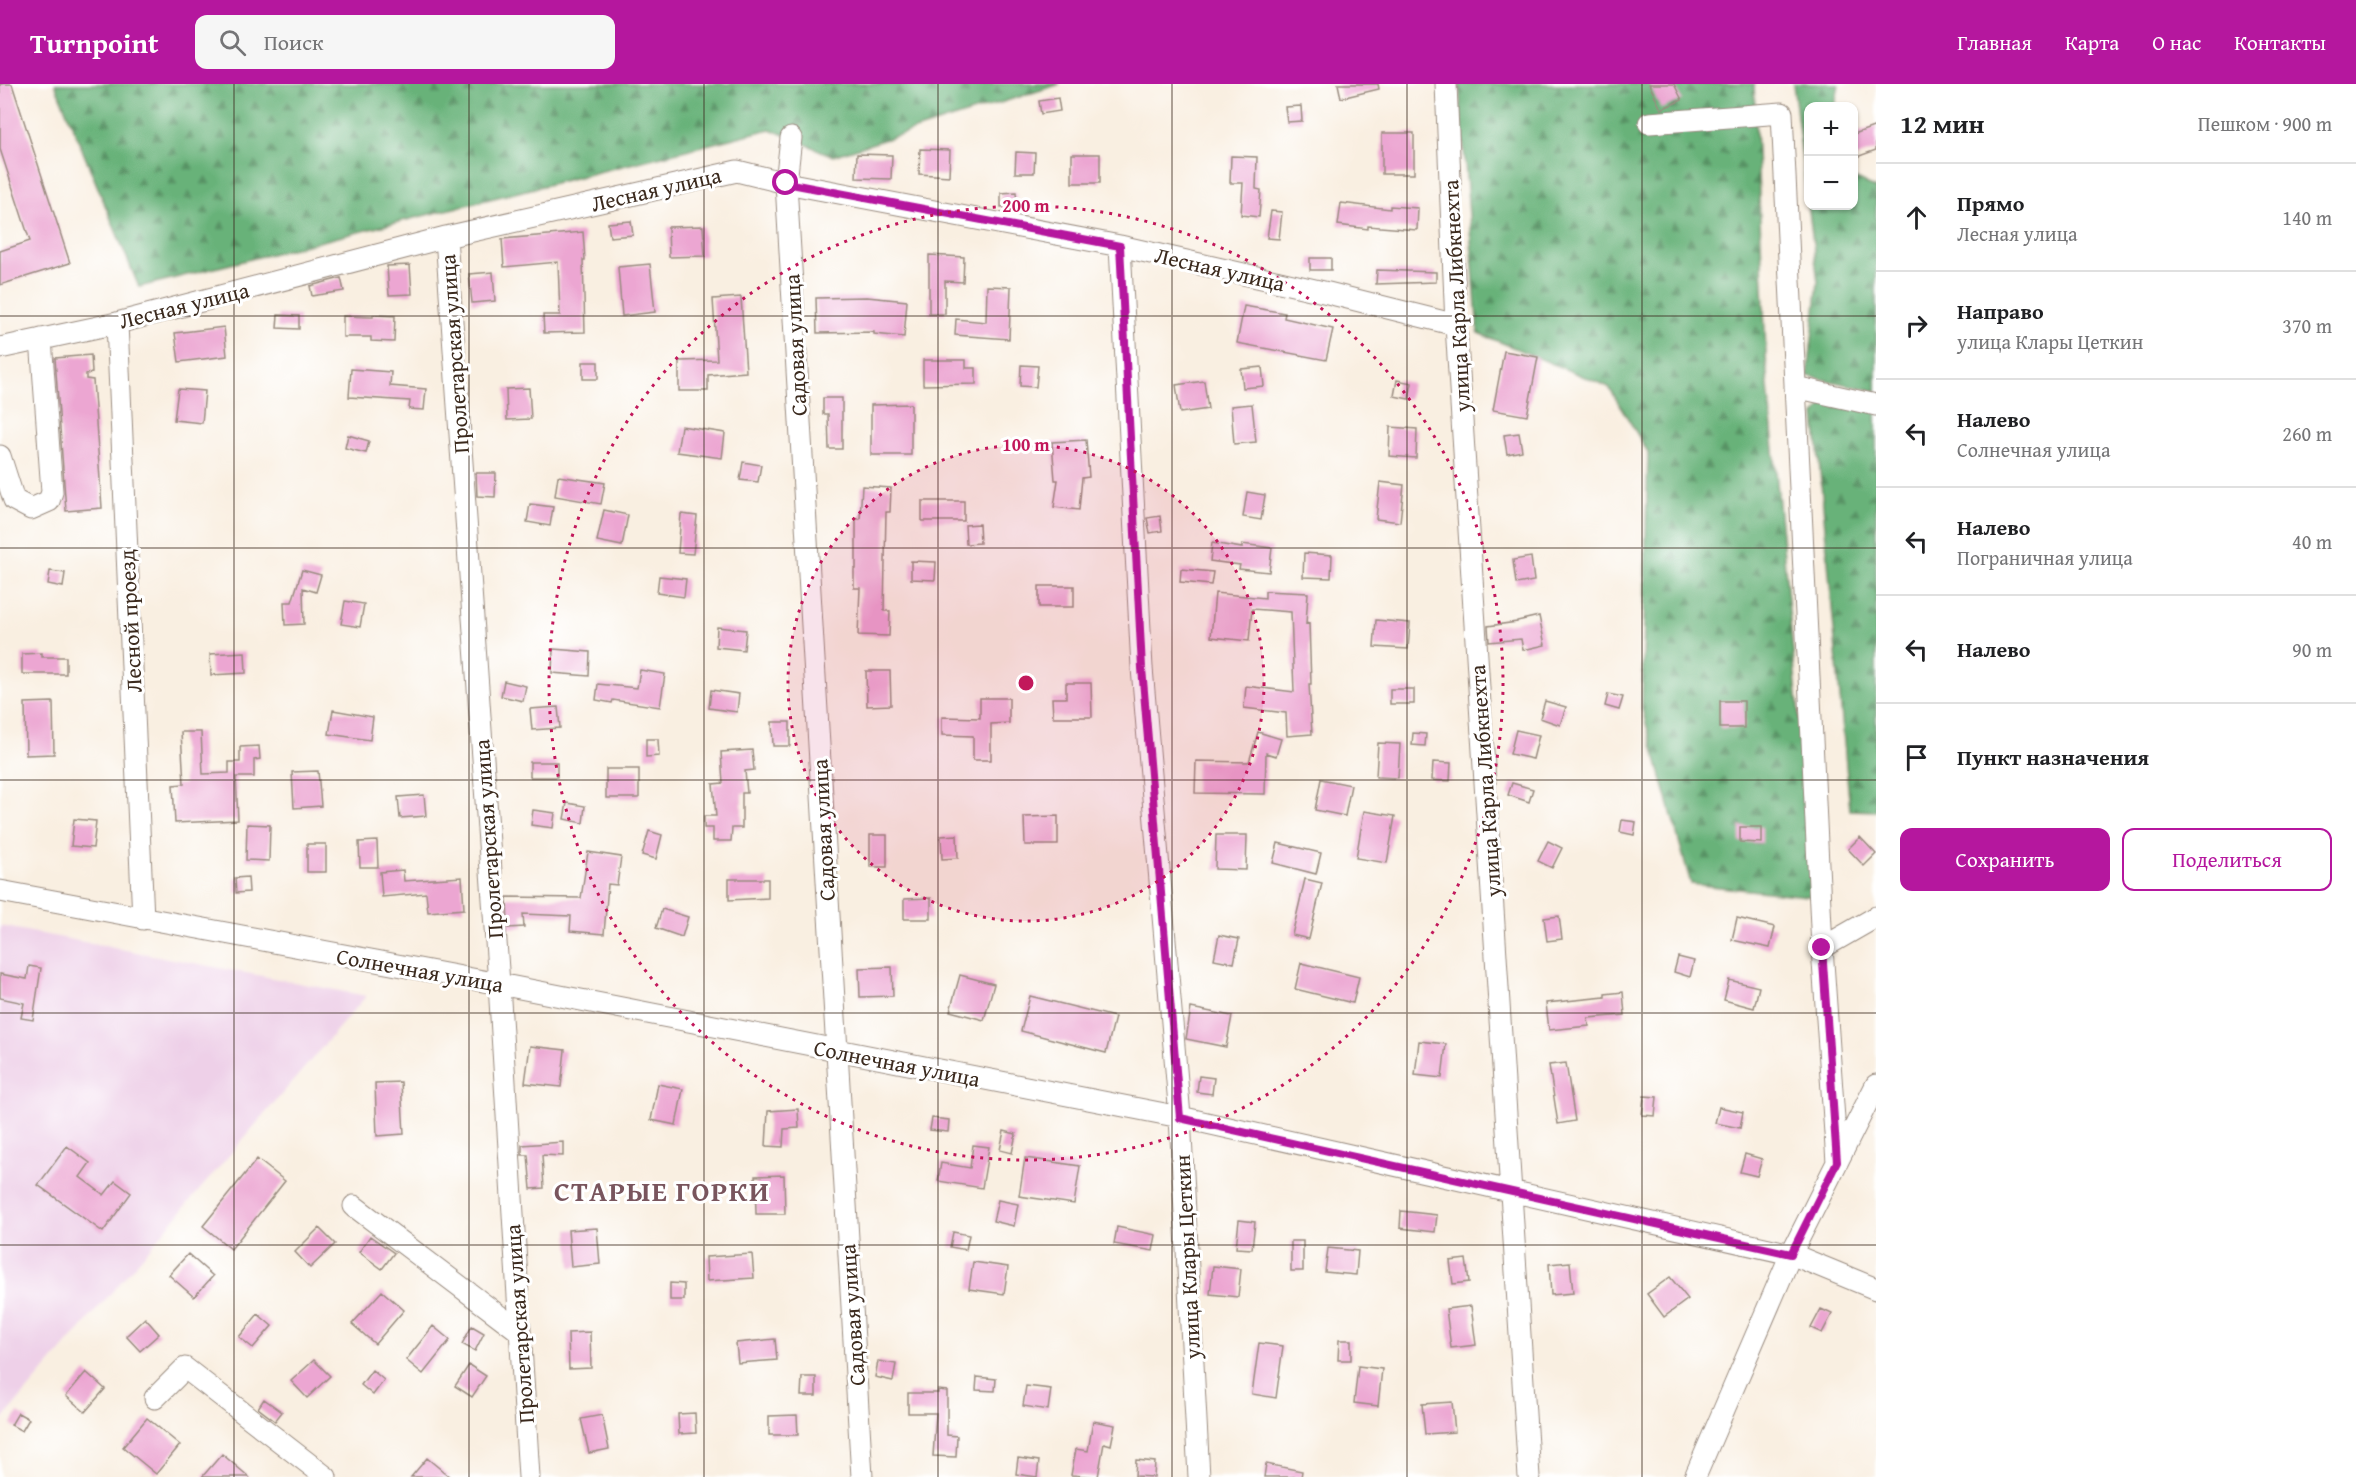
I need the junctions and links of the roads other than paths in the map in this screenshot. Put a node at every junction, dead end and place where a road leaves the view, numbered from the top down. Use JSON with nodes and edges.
{"nodes":[{"id":1,"x":1446,"y":84,"type":"edge"},
{"id":2,"x":1649,"y":123,"type":"dead end"},
{"id":3,"x":791,"y":138,"type":"dead end"},
{"id":4,"x":786,"y":183,"type":"junction"},
{"id":5,"x":446,"y":237,"type":"junction"},
{"id":6,"x":1120,"y":246,"type":"junction"},
{"id":7,"x":117,"y":323,"type":"junction"},
{"id":8,"x":1456,"y":325,"type":"junction"},
{"id":9,"x":41,"y":339,"type":"junction"},
{"id":10,"x":0,"y":348,"type":"edge"},
{"id":11,"x":1795,"y":387,"type":"junction"},
{"id":12,"x":1876,"y":405,"type":"edge"},
{"id":13,"x":0,"y":456,"type":"edge"},
{"id":14,"x":0,"y":891,"type":"edge"},
{"id":15,"x":1876,"y":917,"type":"edge"},
{"id":16,"x":143,"y":919,"type":"junction"},
{"id":17,"x":1822,"y":948,"type":"junction"},
{"id":18,"x":499,"y":984,"type":"junction"},
{"id":19,"x":835,"y":1051,"type":"junction"},
{"id":20,"x":1876,"y":1085,"type":"edge"},
{"id":21,"x":1180,"y":1118,"type":"junction"},
{"id":22,"x":1837,"y":1162,"type":"junction"},
{"id":23,"x":1511,"y":1192,"type":"junction"},
{"id":24,"x":354,"y":1206,"type":"dead end"},
{"id":25,"x":1791,"y":1254,"type":"junction"},
{"id":26,"x":1876,"y":1289,"type":"edge"},
{"id":27,"x":519,"y":1331,"type":"junction"},
{"id":28,"x":155,"y":1398,"type":"dead end"},
{"id":29,"x":326,"y":1477,"type":"edge"},
{"id":30,"x":530,"y":1477,"type":"edge"},
{"id":31,"x":862,"y":1477,"type":"edge"},
{"id":32,"x":1199,"y":1477,"type":"edge"},
{"id":33,"x":1529,"y":1477,"type":"edge"},
{"id":34,"x":1695,"y":1477,"type":"edge"}],
"edges":[{"from":1,"to":8,"type":"street","name":"улица Карла Либкнехта"},
{"from":2,"to":11,"type":"street"},
{"from":3,"to":4,"type":"street","name":"Садовая улица"},
{"from":4,"to":5,"type":"street","name":"Лесная улица"},
{"from":4,"to":6,"type":"street","name":"Лесная улица"},
{"from":4,"to":19,"type":"street","name":"Садовая улица"},
{"from":5,"to":7,"type":"street","name":"Лесная улица"},
{"from":5,"to":18,"type":"street","name":"Пролетарская улица"},
{"from":6,"to":8,"type":"street","name":"Лесная улица"},
{"from":6,"to":21,"type":"street","name":"улица Клары Цеткин"},
{"from":7,"to":9,"type":"street","name":"Лесная улица"},
{"from":7,"to":16,"type":"street","name":"Лесной проезд"},
{"from":8,"to":23,"type":"street","name":"улица Карла Либкнехта"},
{"from":9,"to":10,"type":"street","name":"Лесная улица"},
{"from":9,"to":13,"type":"street"},
{"from":11,"to":12,"type":"street"},
{"from":11,"to":17,"type":"street"},
{"from":14,"to":16,"type":"street","name":"Солнечная улица"},
{"from":15,"to":17,"type":"street"},
{"from":16,"to":18,"type":"street","name":"Солнечная улица"},
{"from":17,"to":22,"type":"street"},
{"from":18,"to":19,"type":"street","name":"Солнечная улица"},
{"from":18,"to":27,"type":"street","name":"Пролетарская улица"},
{"from":19,"to":21,"type":"street","name":"Солнечная улица"},
{"from":19,"to":31,"type":"street","name":"Садовая улица"},
{"from":20,"to":22,"type":"street"},
{"from":21,"to":23,"type":"street","name":"Солнечная улица"},
{"from":21,"to":32,"type":"street","name":"улица Клары Цеткин"},
{"from":22,"to":25,"type":"street"},
{"from":23,"to":25,"type":"street","name":"Солнечная улица"},
{"from":23,"to":33,"type":"street","name":"улица Карла Либкнехта"},
{"from":24,"to":27,"type":"street"},
{"from":25,"to":26,"type":"street","name":"Солнечная улица"},
{"from":25,"to":34,"type":"street"},
{"from":27,"to":30,"type":"street","name":"Пролетарская улица"},
{"from":28,"to":29,"type":"street"}]}
